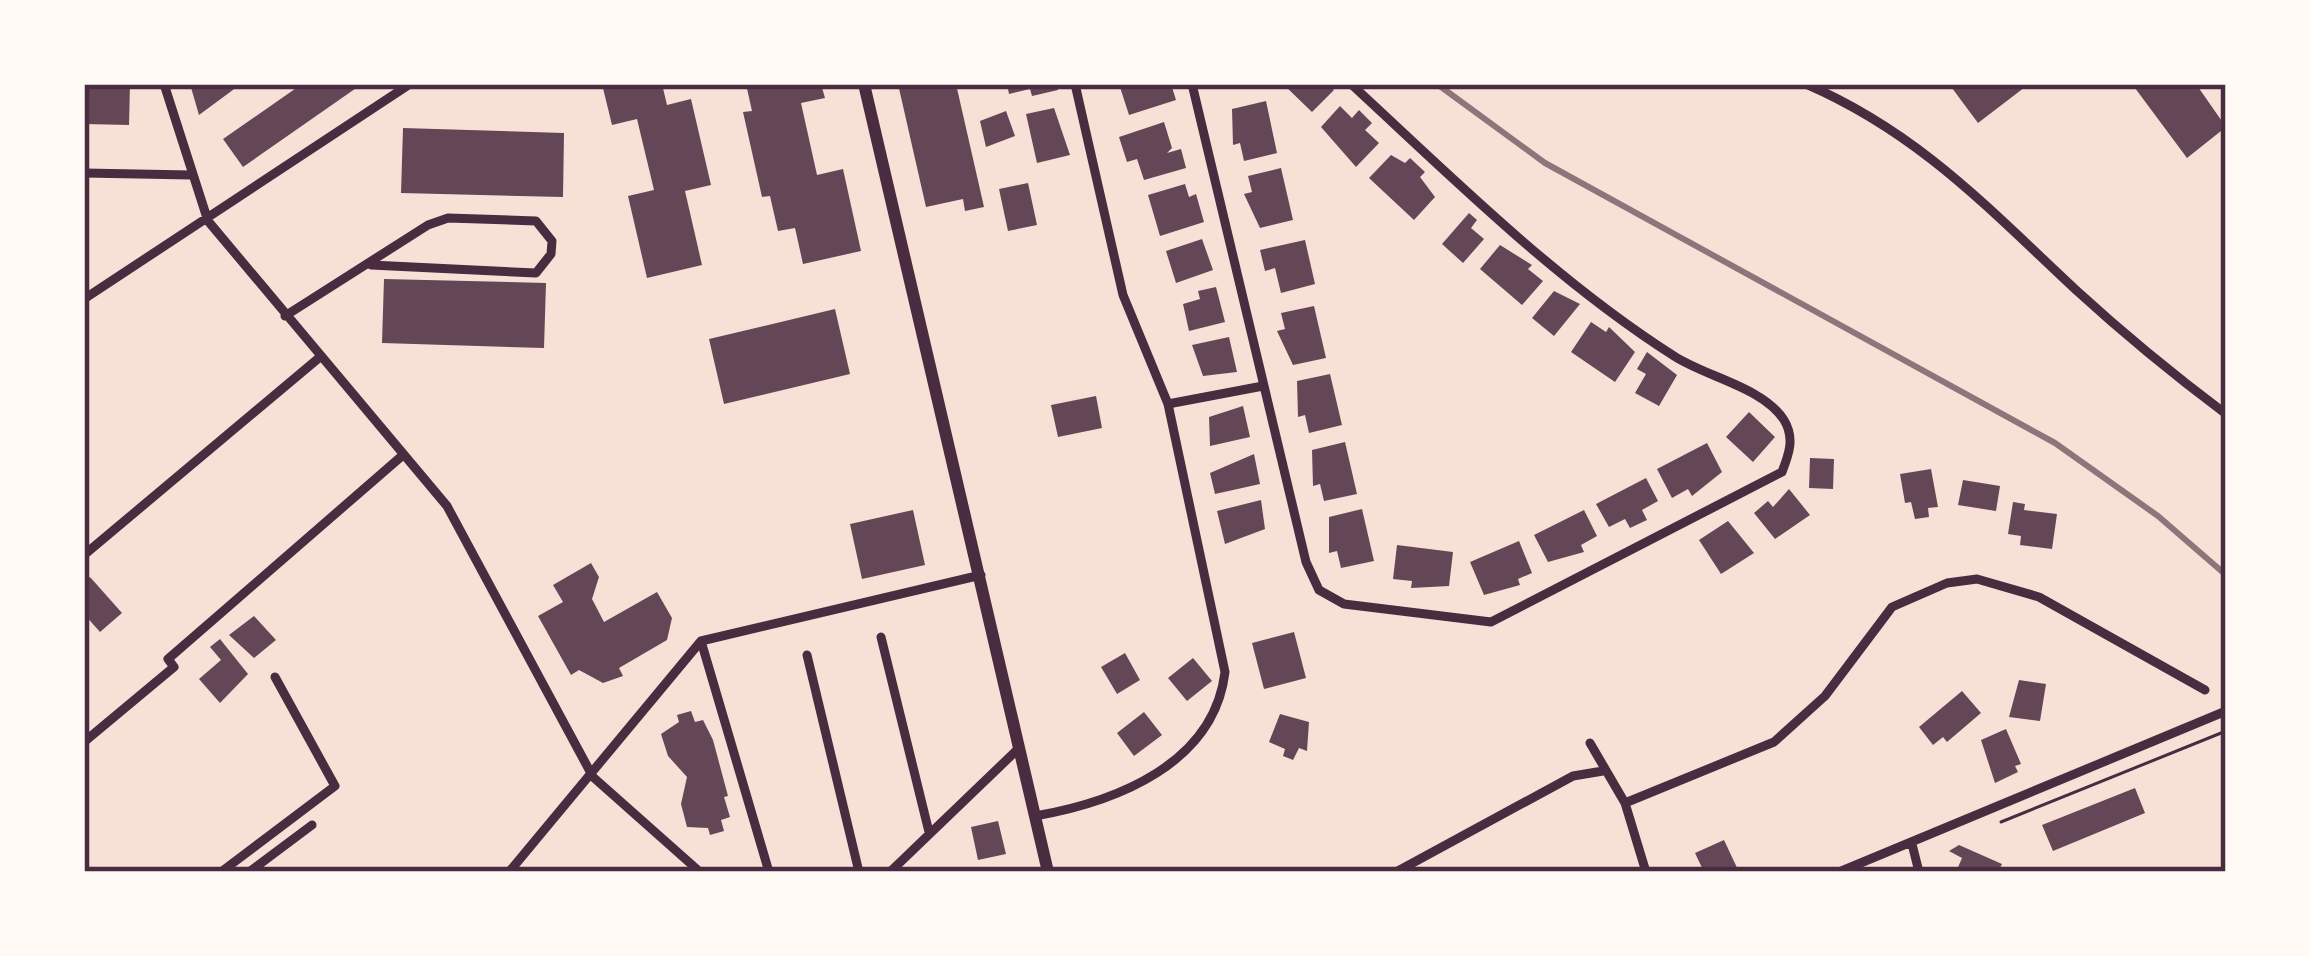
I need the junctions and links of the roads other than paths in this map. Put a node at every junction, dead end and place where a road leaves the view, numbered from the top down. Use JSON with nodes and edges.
{"nodes":[{"id":1,"x":164,"y":84,"type":"edge"},
{"id":2,"x":410,"y":84,"type":"edge"},
{"id":3,"x":863,"y":84,"type":"edge"},
{"id":4,"x":1075,"y":84,"type":"edge"},
{"id":5,"x":1192,"y":84,"type":"edge"},
{"id":6,"x":1351,"y":84,"type":"edge"},
{"id":7,"x":1806,"y":84,"type":"edge"},
{"id":8,"x":84,"y":173,"type":"edge"},
{"id":9,"x":191,"y":175,"type":"junction"},
{"id":10,"x":208,"y":221,"type":"junction"},
{"id":11,"x":371,"y":265,"type":"junction"},
{"id":12,"x":84,"y":299,"type":"edge"},
{"id":13,"x":285,"y":316,"type":"junction"},
{"id":14,"x":320,"y":357,"type":"junction"},
{"id":15,"x":1263,"y":386,"type":"junction"},
{"id":16,"x":1168,"y":404,"type":"junction"},
{"id":17,"x":2226,"y":413,"type":"edge"},
{"id":18,"x":404,"y":455,"type":"junction"},
{"id":19,"x":84,"y":555,"type":"edge"},
{"id":20,"x":981,"y":575,"type":"junction"},
{"id":21,"x":881,"y":637,"type":"dead end"},
{"id":22,"x":701,"y":641,"type":"junction"},
{"id":23,"x":807,"y":655,"type":"dead end"},
{"id":24,"x":275,"y":677,"type":"dead end"},
{"id":25,"x":2205,"y":691,"type":"dead end"},
{"id":26,"x":2226,"y":710,"type":"edge"},
{"id":27,"x":84,"y":742,"type":"edge"},
{"id":28,"x":1589,"y":742,"type":"dead end"},
{"id":29,"x":1018,"y":749,"type":"junction"},
{"id":30,"x":1603,"y":771,"type":"junction"},
{"id":31,"x":593,"y":777,"type":"junction"},
{"id":32,"x":1625,"y":802,"type":"junction"},
{"id":33,"x":1035,"y":816,"type":"junction"},
{"id":34,"x":312,"y":824,"type":"dead end"},
{"id":35,"x":929,"y":832,"type":"junction"},
{"id":36,"x":1912,"y":844,"type":"junction"},
{"id":37,"x":220,"y":872,"type":"edge"},
{"id":38,"x":249,"y":872,"type":"edge"},
{"id":39,"x":508,"y":872,"type":"edge"},
{"id":40,"x":700,"y":872,"type":"edge"},
{"id":41,"x":769,"y":872,"type":"edge"},
{"id":42,"x":859,"y":872,"type":"edge"},
{"id":43,"x":890,"y":872,"type":"edge"},
{"id":44,"x":1048,"y":872,"type":"edge"},
{"id":45,"x":1396,"y":872,"type":"edge"},
{"id":46,"x":1646,"y":872,"type":"edge"},
{"id":47,"x":1839,"y":872,"type":"edge"},
{"id":48,"x":1919,"y":872,"type":"edge"}],
"edges":[{"from":1,"to":9,"type":"street"},
{"from":2,"to":10,"type":"street"},
{"from":3,"to":20,"type":"main road"},
{"from":4,"to":16,"type":"street"},
{"from":5,"to":15,"type":"street"},
{"from":6,"to":15,"type":"street"},
{"from":7,"to":17,"type":"street"},
{"from":8,"to":9,"type":"street"},
{"from":9,"to":10,"type":"street"},
{"from":10,"to":12,"type":"street"},
{"from":10,"to":13,"type":"street"},
{"from":11,"to":11,"type":"street"},
{"from":11,"to":13,"type":"street"},
{"from":13,"to":14,"type":"street"},
{"from":14,"to":18,"type":"street"},
{"from":14,"to":19,"type":"street"},
{"from":15,"to":16,"type":"street"},
{"from":16,"to":33,"type":"street"},
{"from":18,"to":27,"type":"street"},
{"from":18,"to":31,"type":"street"},
{"from":20,"to":22,"type":"street"},
{"from":20,"to":29,"type":"main road"},
{"from":21,"to":35,"type":"street"},
{"from":22,"to":31,"type":"street"},
{"from":22,"to":41,"type":"street"},
{"from":23,"to":42,"type":"street"},
{"from":24,"to":37,"type":"street"},
{"from":25,"to":32,"type":"street"},
{"from":26,"to":36,"type":"street"},
{"from":28,"to":30,"type":"street"},
{"from":29,"to":33,"type":"main road"},
{"from":29,"to":35,"type":"street"},
{"from":30,"to":32,"type":"street"},
{"from":30,"to":45,"type":"street"},
{"from":31,"to":39,"type":"street"},
{"from":31,"to":40,"type":"street"},
{"from":32,"to":46,"type":"street"},
{"from":33,"to":44,"type":"main road"},
{"from":34,"to":38,"type":"street"},
{"from":35,"to":43,"type":"street"},
{"from":36,"to":47,"type":"street"},
{"from":36,"to":48,"type":"street"}]}
